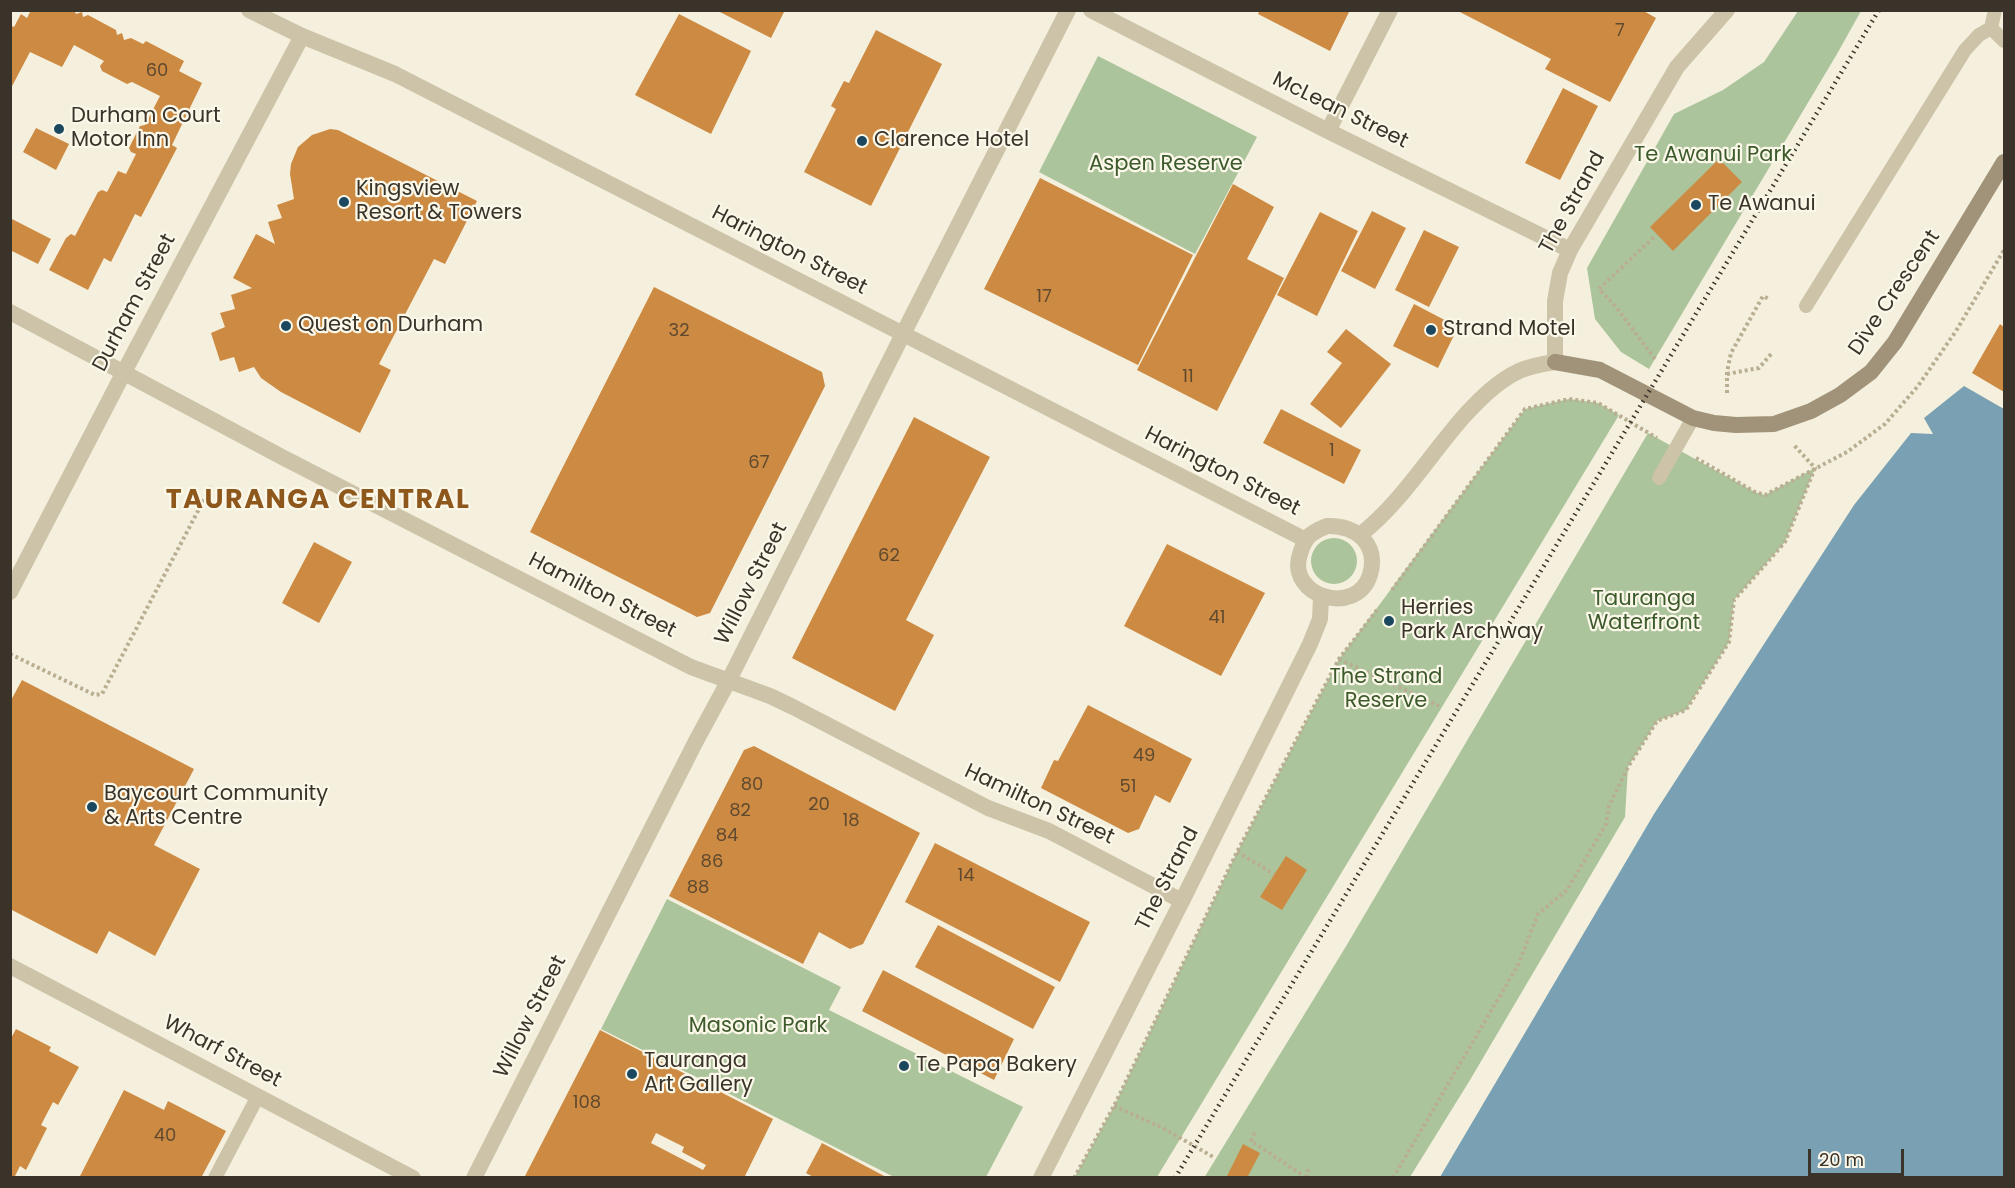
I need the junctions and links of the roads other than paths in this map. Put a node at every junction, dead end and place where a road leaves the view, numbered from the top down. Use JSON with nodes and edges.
{"nodes":[{"id":1,"x":249,"y":10,"type":"edge"},
{"id":2,"x":1068,"y":10,"type":"edge"},
{"id":3,"x":1091,"y":10,"type":"edge"},
{"id":4,"x":1390,"y":10,"type":"edge"},
{"id":5,"x":1727,"y":10,"type":"edge"},
{"id":6,"x":1995,"y":10,"type":"edge"},
{"id":7,"x":1991,"y":28,"type":"junction"},
{"id":8,"x":302,"y":36,"type":"junction"},
{"id":9,"x":2004,"y":40,"type":"edge"},
{"id":10,"x":1328,"y":131,"type":"junction"},
{"id":11,"x":2004,"y":162,"type":"edge"},
{"id":12,"x":1570,"y":250,"type":"junction"},
{"id":13,"x":1806,"y":306,"type":"dead end"},
{"id":14,"x":10,"y":312,"type":"edge"},
{"id":15,"x":903,"y":334,"type":"junction"},
{"id":16,"x":1555,"y":362,"type":"junction"},
{"id":17,"x":124,"y":372,"type":"junction"},
{"id":18,"x":1693,"y":418,"type":"junction"},
{"id":19,"x":1659,"y":478,"type":"dead end"},
{"id":20,"x":1360,"y":535,"type":"junction"},
{"id":21,"x":1305,"y":539,"type":"junction"},
{"id":22,"x":10,"y":592,"type":"edge"},
{"id":23,"x":1321,"y":597,"type":"junction"},
{"id":24,"x":728,"y":682,"type":"junction"},
{"id":25,"x":1182,"y":901,"type":"junction"},
{"id":26,"x":10,"y":966,"type":"edge"},
{"id":27,"x":258,"y":1096,"type":"junction"},
{"id":28,"x":215,"y":1178,"type":"edge"},
{"id":29,"x":413,"y":1178,"type":"edge"},
{"id":30,"x":474,"y":1178,"type":"edge"},
{"id":31,"x":1041,"y":1178,"type":"edge"}],
"edges":[{"from":1,"to":8,"type":"street","name":"Harington Street"},
{"from":2,"to":15,"type":"street","name":"Willow Street"},
{"from":3,"to":10,"type":"street","name":"McLean Street"},
{"from":4,"to":10,"type":"street"},
{"from":5,"to":12,"type":"street","name":"The Strand"},
{"from":6,"to":7,"type":"lane"},
{"from":7,"to":9,"type":"lane"},
{"from":7,"to":13,"type":"lane"},
{"from":8,"to":15,"type":"street","name":"Harington Street"},
{"from":8,"to":17,"type":"street","name":"Durham Street"},
{"from":10,"to":12,"type":"street","name":"McLean Street"},
{"from":11,"to":18,"type":"main road","name":"Dive Crescent"},
{"from":12,"to":16,"type":"street","name":"The Strand"},
{"from":14,"to":17,"type":"street","name":"Hamilton Street"},
{"from":15,"to":21,"type":"street","name":"Harington Street"},
{"from":15,"to":24,"type":"street","name":"Willow Street"},
{"from":16,"to":18,"type":"main road","name":"Dive Crescent"},
{"from":16,"to":20,"type":"street"},
{"from":17,"to":22,"type":"street","name":"Durham Street"},
{"from":17,"to":24,"type":"street","name":"Hamilton Street"},
{"from":18,"to":19,"type":"lane"},
{"from":20,"to":21,"type":"street"},
{"from":20,"to":23,"type":"street"},
{"from":21,"to":23,"type":"street"},
{"from":23,"to":25,"type":"street","name":"The Strand"},
{"from":24,"to":25,"type":"street","name":"Hamilton Street"},
{"from":24,"to":30,"type":"street","name":"Willow Street"},
{"from":25,"to":31,"type":"street","name":"The Strand"},
{"from":26,"to":27,"type":"street","name":"Wharf Street"},
{"from":27,"to":28,"type":"lane"},
{"from":27,"to":29,"type":"street","name":"Wharf Street"}]}
